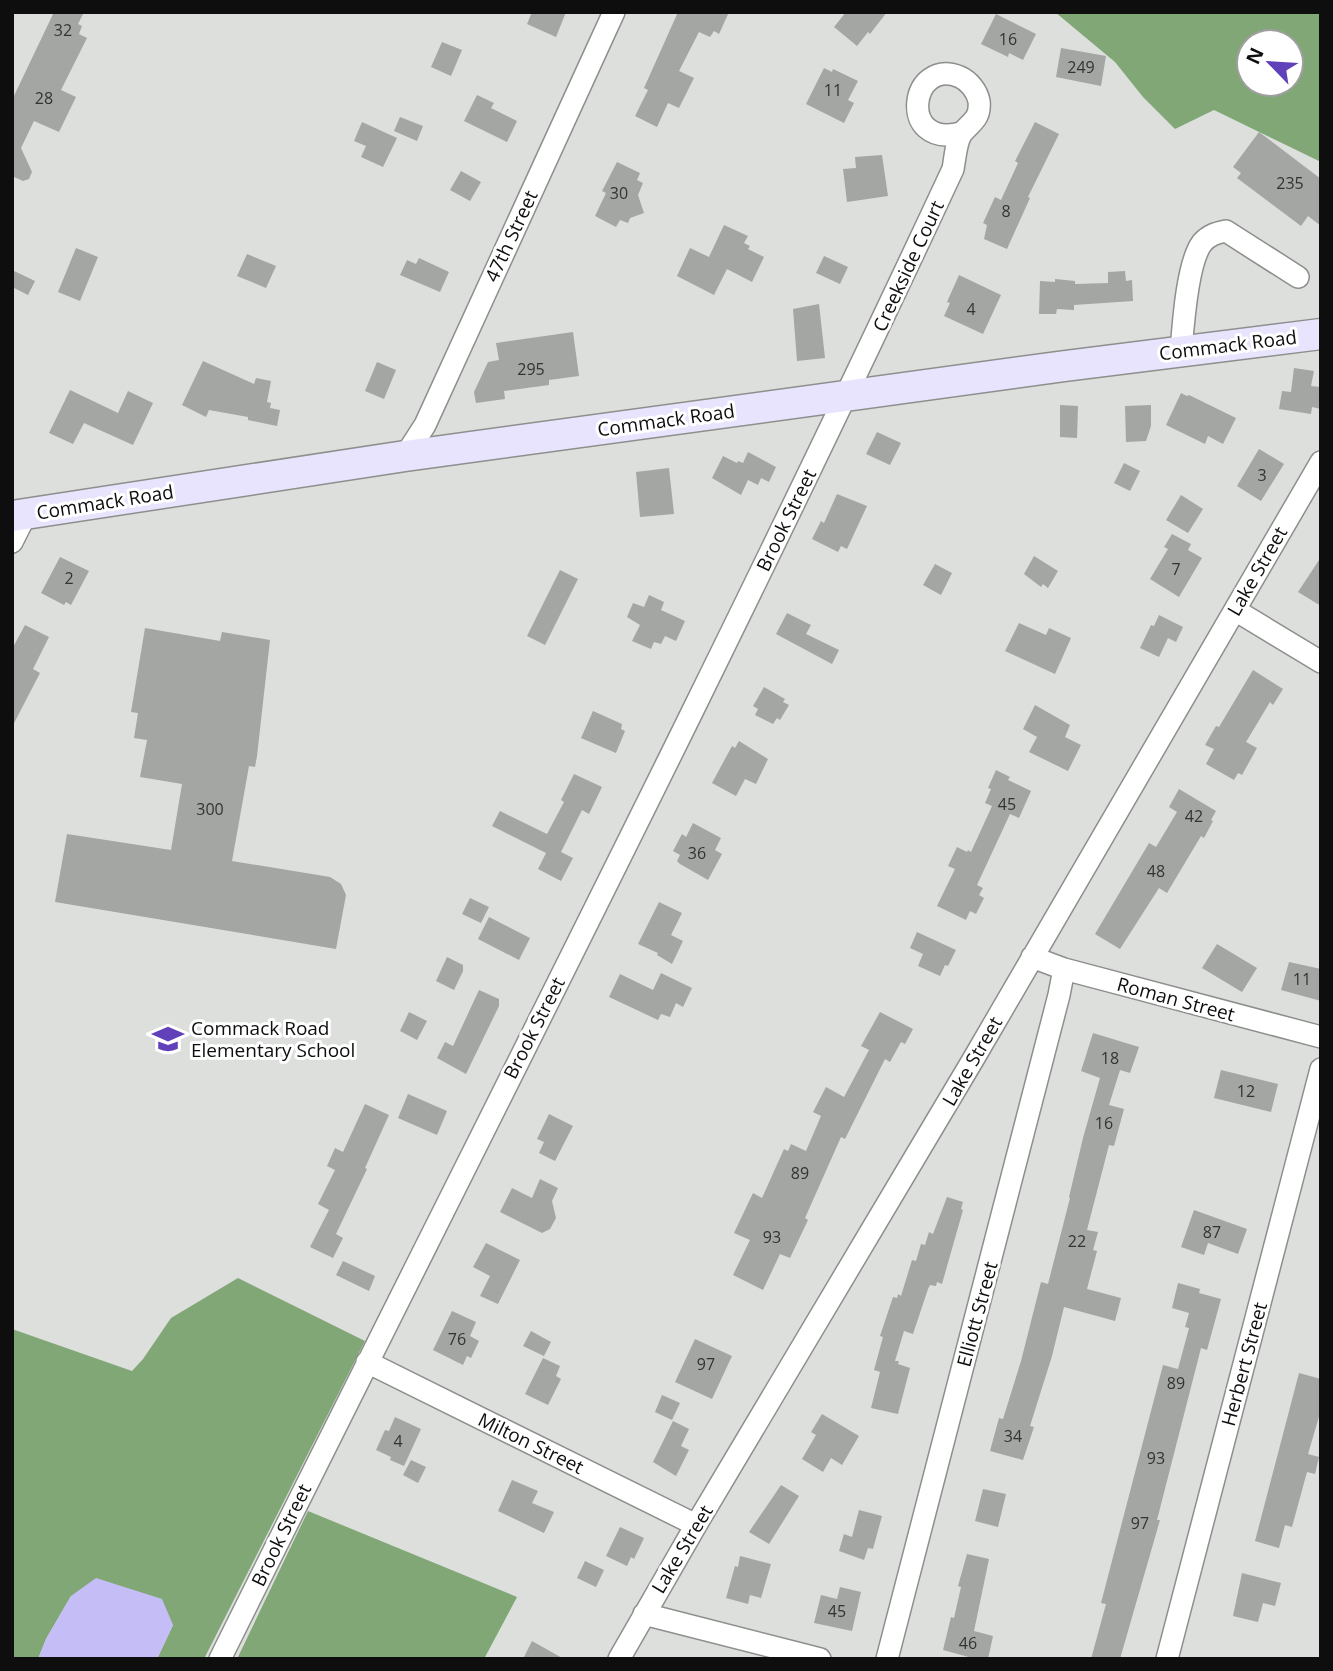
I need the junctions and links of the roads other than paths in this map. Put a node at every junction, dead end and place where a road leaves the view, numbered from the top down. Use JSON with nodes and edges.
{"nodes":[{"id":1,"x":614,"y":12,"type":"edge"},
{"id":2,"x":961,"y":134,"type":"dead end"},
{"id":3,"x":1298,"y":277,"type":"dead end"},
{"id":4,"x":1321,"y":334,"type":"edge"},
{"id":5,"x":1181,"y":352,"type":"junction"},
{"id":6,"x":847,"y":396,"type":"junction"},
{"id":7,"x":405,"y":456,"type":"junction"},
{"id":8,"x":1321,"y":462,"type":"edge"},
{"id":9,"x":19,"y":515,"type":"edge"},
{"id":10,"x":12,"y":542,"type":"edge"},
{"id":11,"x":1235,"y":610,"type":"junction"},
{"id":12,"x":1321,"y":662,"type":"edge"},
{"id":13,"x":1032,"y":957,"type":"junction"},
{"id":14,"x":1064,"y":969,"type":"junction"},
{"id":15,"x":1321,"y":1037,"type":"edge"},
{"id":16,"x":1321,"y":1069,"type":"edge"},
{"id":17,"x":367,"y":1362,"type":"junction"},
{"id":18,"x":696,"y":1525,"type":"junction"},
{"id":19,"x":644,"y":1614,"type":"junction"},
{"id":20,"x":219,"y":1659,"type":"edge"},
{"id":21,"x":620,"y":1659,"type":"edge"},
{"id":22,"x":820,"y":1659,"type":"edge"},
{"id":23,"x":887,"y":1659,"type":"edge"},
{"id":24,"x":1167,"y":1659,"type":"edge"}],
"edges":[{"from":1,"to":7,"type":"street","name":"47th Street"},
{"from":2,"to":6,"type":"street","name":"Creekside Court"},
{"from":3,"to":5,"type":"street"},
{"from":4,"to":5,"type":"street","name":"Commack Road"},
{"from":5,"to":6,"type":"street","name":"Commack Road"},
{"from":6,"to":7,"type":"street","name":"Commack Road"},
{"from":6,"to":17,"type":"street","name":"Brook Street"},
{"from":7,"to":9,"type":"street","name":"Commack Road"},
{"from":8,"to":11,"type":"street","name":"Lake Street"},
{"from":9,"to":10,"type":"street"},
{"from":11,"to":12,"type":"street"},
{"from":11,"to":13,"type":"street","name":"Lake Street"},
{"from":13,"to":14,"type":"street","name":"Roman Street"},
{"from":13,"to":18,"type":"street","name":"Lake Street"},
{"from":14,"to":15,"type":"street","name":"Roman Street"},
{"from":14,"to":23,"type":"street","name":"Elliott Street"},
{"from":16,"to":24,"type":"street","name":"Herbert Street"},
{"from":17,"to":18,"type":"street","name":"Milton Street"},
{"from":17,"to":20,"type":"street","name":"Brook Street"},
{"from":18,"to":19,"type":"street","name":"Lake Street"},
{"from":19,"to":21,"type":"street","name":"Lake Street"},
{"from":19,"to":22,"type":"street"}]}
